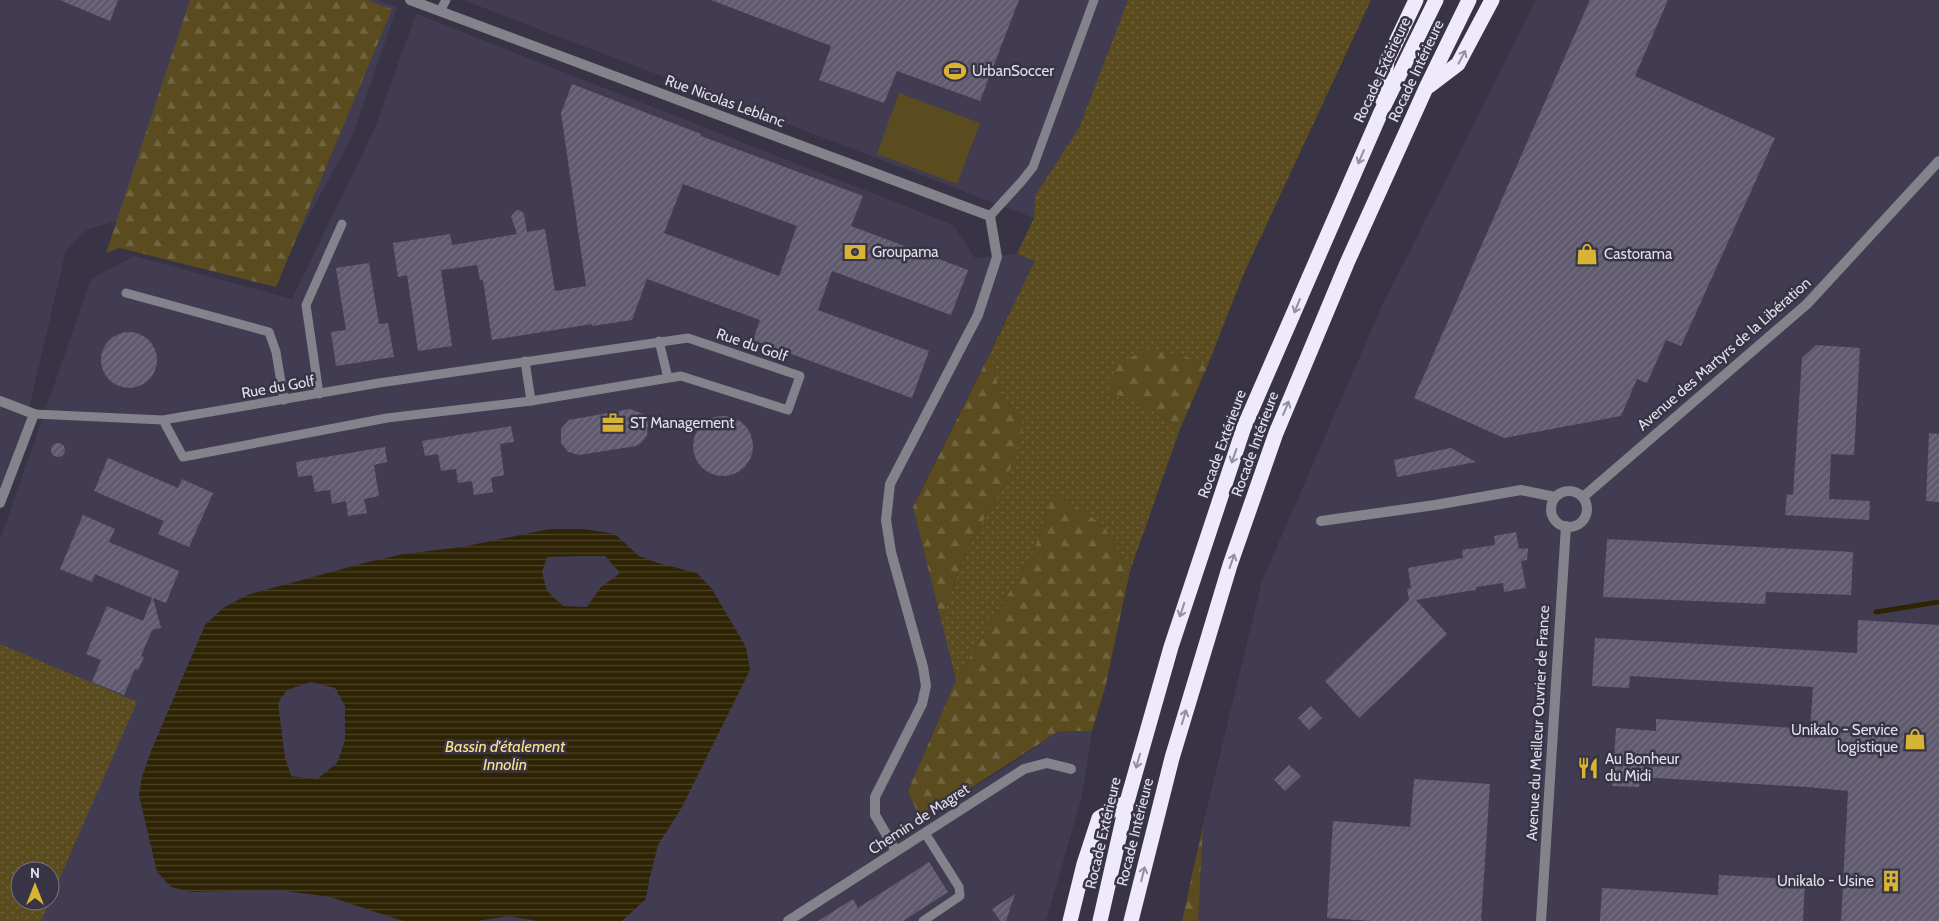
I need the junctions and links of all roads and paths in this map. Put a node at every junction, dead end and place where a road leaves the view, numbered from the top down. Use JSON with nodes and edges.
{"nodes":[{"id":1,"x":410,"y":0,"type":"edge"},
{"id":2,"x":446,"y":0,"type":"edge"},
{"id":3,"x":1094,"y":0,"type":"edge"},
{"id":4,"x":1416,"y":0,"type":"edge"},
{"id":5,"x":1436,"y":0,"type":"edge"},
{"id":6,"x":1469,"y":0,"type":"edge"},
{"id":7,"x":1492,"y":0,"type":"edge"},
{"id":8,"x":440,"y":11,"type":"junction"},
{"id":9,"x":1426,"y":88,"type":"junction"},
{"id":10,"x":1381,"y":112,"type":"junction"},
{"id":11,"x":1939,"y":161,"type":"edge"},
{"id":12,"x":990,"y":216,"type":"junction"},
{"id":13,"x":342,"y":224,"type":"dead end"},
{"id":14,"x":126,"y":293,"type":"dead end"},
{"id":15,"x":659,"y":341,"type":"junction"},
{"id":16,"x":525,"y":361,"type":"junction"},
{"id":17,"x":668,"y":378,"type":"junction"},
{"id":18,"x":319,"y":394,"type":"junction"},
{"id":19,"x":284,"y":400,"type":"junction"},
{"id":20,"x":532,"y":400,"type":"junction"},
{"id":21,"x":0,"y":401,"type":"edge"},
{"id":22,"x":34,"y":414,"type":"junction"},
{"id":23,"x":163,"y":420,"type":"junction"},
{"id":24,"x":1556,"y":497,"type":"junction"},
{"id":25,"x":1583,"y":498,"type":"junction"},
{"id":26,"x":0,"y":503,"type":"edge"},
{"id":27,"x":1321,"y":521,"type":"dead end"},
{"id":28,"x":1566,"y":526,"type":"junction"},
{"id":29,"x":1071,"y":769,"type":"dead end"},
{"id":30,"x":1127,"y":802,"type":"junction"},
{"id":31,"x":925,"y":833,"type":"junction"},
{"id":32,"x":896,"y":851,"type":"junction"},
{"id":33,"x":788,"y":921,"type":"edge"},
{"id":34,"x":923,"y":921,"type":"edge"},
{"id":35,"x":1070,"y":921,"type":"edge"},
{"id":36,"x":1100,"y":921,"type":"edge"},
{"id":37,"x":1131,"y":921,"type":"edge"},
{"id":38,"x":1541,"y":921,"type":"edge"}],
"edges":[{"from":1,"to":8,"type":"street","name":"Rue Nicolas Leblanc"},
{"from":2,"to":8,"type":"lane"},
{"from":3,"to":12,"type":"lane"},
{"from":4,"to":10,"type":"highway"},
{"from":5,"to":10,"type":"highway","name":"Rocade Extérieure"},
{"from":6,"to":9,"type":"highway","name":"Rocade Intérieure"},
{"from":9,"to":7,"type":"highway","one_way":true},
{"from":8,"to":12,"type":"street","name":"Rue Nicolas Leblanc"},
{"from":37,"to":9,"type":"highway","name":"Rocade Intérieure","one_way":true},
{"from":10,"to":30,"type":"highway","name":"Rocade Extérieure","one_way":true},
{"from":11,"to":25,"type":"street","name":"Avenue des Martyrs de la Libération"},
{"from":12,"to":32,"type":"street"},
{"from":13,"to":18,"type":"lane"},
{"from":14,"to":19,"type":"lane"},
{"from":15,"to":16,"type":"lane","name":"Rue du Golf"},
{"from":15,"to":17,"type":"lane"},
{"from":15,"to":17,"type":"lane","name":"Rue du Golf"},
{"from":16,"to":18,"type":"lane","name":"Rue du Golf"},
{"from":16,"to":20,"type":"lane"},
{"from":17,"to":20,"type":"lane"},
{"from":18,"to":19,"type":"lane","name":"Rue du Golf"},
{"from":19,"to":23,"type":"lane","name":"Rue du Golf"},
{"from":20,"to":23,"type":"lane"},
{"from":21,"to":22,"type":"street"},
{"from":22,"to":23,"type":"lane","name":"Rue du Golf"},
{"from":22,"to":26,"type":"street"},
{"from":24,"to":25,"type":"street"},
{"from":24,"to":27,"type":"street"},
{"from":24,"to":28,"type":"street"},
{"from":25,"to":28,"type":"street"},
{"from":28,"to":38,"type":"street","name":"Avenue du Meilleur Ouvrier de France"},
{"from":29,"to":31,"type":"street","name":"Chemin de Magret"},
{"from":30,"to":35,"type":"highway"},
{"from":30,"to":36,"type":"highway","name":"Rocade Extérieure"},
{"from":31,"to":32,"type":"street","name":"Chemin de Magret"},
{"from":31,"to":34,"type":"lane"},
{"from":32,"to":33,"type":"street","name":"Chemin de Magret"}]}
